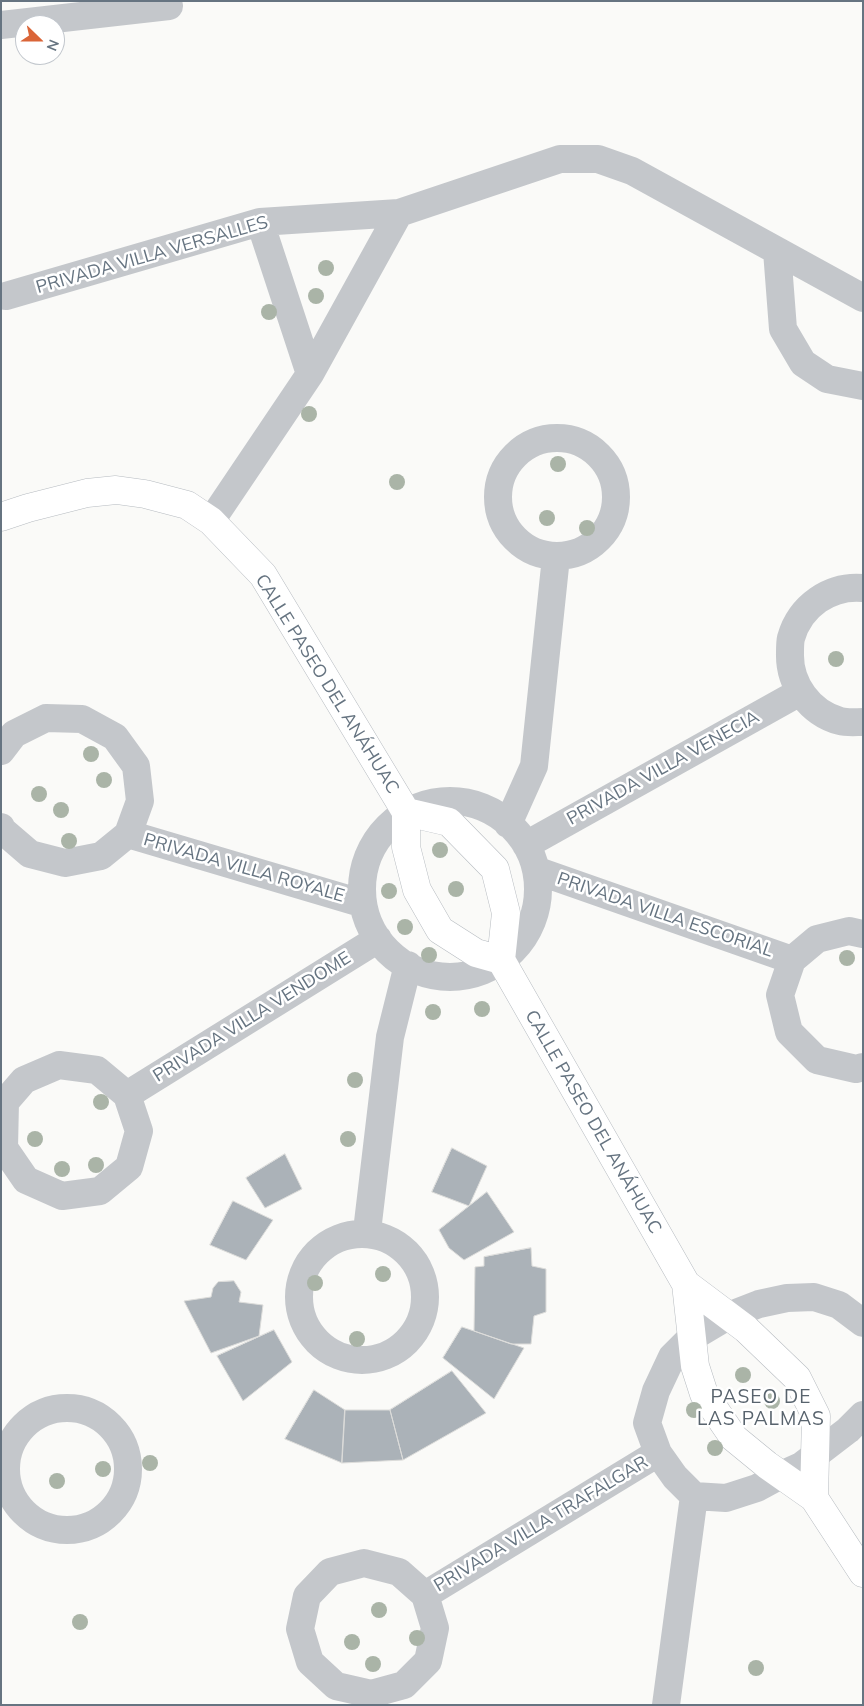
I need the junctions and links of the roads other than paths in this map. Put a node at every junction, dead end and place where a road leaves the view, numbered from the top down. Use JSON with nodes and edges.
{"nodes":[{"id":1,"x":169,"y":6,"type":"dead end"},
{"id":2,"x":1,"y":25,"type":"edge"},
{"id":3,"x":399,"y":213,"type":"junction"},
{"id":4,"x":260,"y":222,"type":"junction"},
{"id":5,"x":777,"y":250,"type":"junction"},
{"id":6,"x":6,"y":296,"type":"dead end"},
{"id":7,"x":863,"y":298,"type":"edge"},
{"id":8,"x":310,"y":374,"type":"junction"},
{"id":9,"x":863,"y":386,"type":"edge"},
{"id":10,"x":1,"y":517,"type":"edge"},
{"id":11,"x":211,"y":521,"type":"junction"},
{"id":12,"x":556,"y":557,"type":"junction"},
{"id":13,"x":863,"y":588,"type":"edge"},
{"id":14,"x":800,"y":692,"type":"junction"},
{"id":15,"x":863,"y":722,"type":"edge"},
{"id":16,"x":1,"y":751,"type":"edge"},
{"id":17,"x":406,"y":812,"type":"junction"},
{"id":18,"x":508,"y":824,"type":"junction"},
{"id":19,"x":1,"y":827,"type":"edge"},
{"id":20,"x":128,"y":834,"type":"junction"},
{"id":21,"x":526,"y":845,"type":"junction"},
{"id":22,"x":538,"y":871,"type":"junction"},
{"id":23,"x":361,"y":903,"type":"junction"},
{"id":24,"x":863,"y":934,"type":"edge"},
{"id":25,"x":378,"y":939,"type":"junction"},
{"id":26,"x":501,"y":960,"type":"junction"},
{"id":27,"x":792,"y":960,"type":"junction"},
{"id":28,"x":408,"y":965,"type":"junction"},
{"id":29,"x":863,"y":1067,"type":"edge"},
{"id":30,"x":127,"y":1095,"type":"junction"},
{"id":31,"x":3,"y":1100,"type":"edge"},
{"id":32,"x":367,"y":1231,"type":"junction"},
{"id":33,"x":686,"y":1284,"type":"junction"},
{"id":34,"x":728,"y":1316,"type":"junction"},
{"id":35,"x":862,"y":1322,"type":"edge"},
{"id":36,"x":691,"y":1338,"type":"junction"},
{"id":37,"x":863,"y":1415,"type":"edge"},
{"id":38,"x":658,"y":1453,"type":"junction"},
{"id":39,"x":815,"y":1455,"type":"junction"},
{"id":40,"x":781,"y":1475,"type":"junction"},
{"id":41,"x":694,"y":1496,"type":"junction"},
{"id":42,"x":814,"y":1498,"type":"junction"},
{"id":43,"x":7,"y":1502,"type":"edge"},
{"id":44,"x":863,"y":1573,"type":"edge"},
{"id":45,"x":425,"y":1596,"type":"junction"},
{"id":46,"x":666,"y":1705,"type":"edge"}],
"edges":[{"from":1,"to":2,"type":"street"},
{"from":3,"to":4,"type":"street","name":"PRIVADA VILLA VERSALLES"},
{"from":3,"to":5,"type":"street","name":"PRIVADA VILLA VERSALLES"},
{"from":3,"to":8,"type":"street"},
{"from":4,"to":6,"type":"street","name":"PRIVADA VILLA VERSALLES"},
{"from":4,"to":8,"type":"street"},
{"from":5,"to":7,"type":"street","name":"PRIVADA VILLA VERSALLES"},
{"from":5,"to":9,"type":"street"},
{"from":8,"to":11,"type":"street"},
{"from":10,"to":11,"type":"street","name":"CALLE PASEO DEL ANÁHUAC"},
{"from":11,"to":17,"type":"street","name":"CALLE PASEO DEL ANÁHUAC"},
{"from":12,"to":12,"type":"street"},
{"from":12,"to":18,"type":"street"},
{"from":13,"to":14,"type":"street"},
{"from":14,"to":15,"type":"street"},
{"from":14,"to":21,"type":"street","name":"PRIVADA VILLA VENECIA"},
{"from":16,"to":20,"type":"street","name":"PRIVADA VILLA ROYALE"},
{"from":17,"to":18,"type":"street"},
{"from":17,"to":23,"type":"street"},
{"from":17,"to":26,"type":"street","name":"CALLE PASEO DEL ANÁHUAC"},
{"from":17,"to":26,"type":"street","name":"CALLE PASEO DEL ANÁHUAC"},
{"from":18,"to":21,"type":"street"},
{"from":19,"to":20,"type":"street","name":"PRIVADA VILLA ROYALE"},
{"from":20,"to":23,"type":"street","name":"PRIVADA VILLA ROYALE"},
{"from":21,"to":22,"type":"street"},
{"from":22,"to":26,"type":"street"},
{"from":22,"to":27,"type":"street","name":"PRIVADA VILLA ESCORIAL"},
{"from":23,"to":25,"type":"street"},
{"from":24,"to":27,"type":"street","name":"PRIVADA VILLA ESCORIAL"},
{"from":25,"to":28,"type":"street"},
{"from":25,"to":30,"type":"street","name":"PRIVADA VILLA VENDOME"},
{"from":26,"to":28,"type":"street"},
{"from":26,"to":33,"type":"street","name":"CALLE PASEO DEL ANÁHUAC"},
{"from":27,"to":29,"type":"street","name":"PRIVADA VILLA ESCORIAL"},
{"from":28,"to":32,"type":"street"},
{"from":30,"to":31,"type":"street"},
{"from":30,"to":31,"type":"street"},
{"from":32,"to":32,"type":"street"},
{"from":33,"to":34,"type":"street"},
{"from":33,"to":36,"type":"street"},
{"from":34,"to":35,"type":"street"},
{"from":34,"to":36,"type":"street"},
{"from":34,"to":39,"type":"street"},
{"from":36,"to":38,"type":"street"},
{"from":36,"to":40,"type":"street"},
{"from":37,"to":39,"type":"street"},
{"from":38,"to":41,"type":"street"},
{"from":38,"to":45,"type":"street","name":"PRIVADA VILLA TRAFALGAR"},
{"from":39,"to":40,"type":"street"},
{"from":39,"to":42,"type":"street"},
{"from":40,"to":41,"type":"street"},
{"from":40,"to":42,"type":"street"},
{"from":41,"to":46,"type":"street"},
{"from":42,"to":44,"type":"street"},
{"from":43,"to":43,"type":"street"},
{"from":45,"to":45,"type":"street","name":"PRIVADA VILLA TRAFALGAR"}]}
